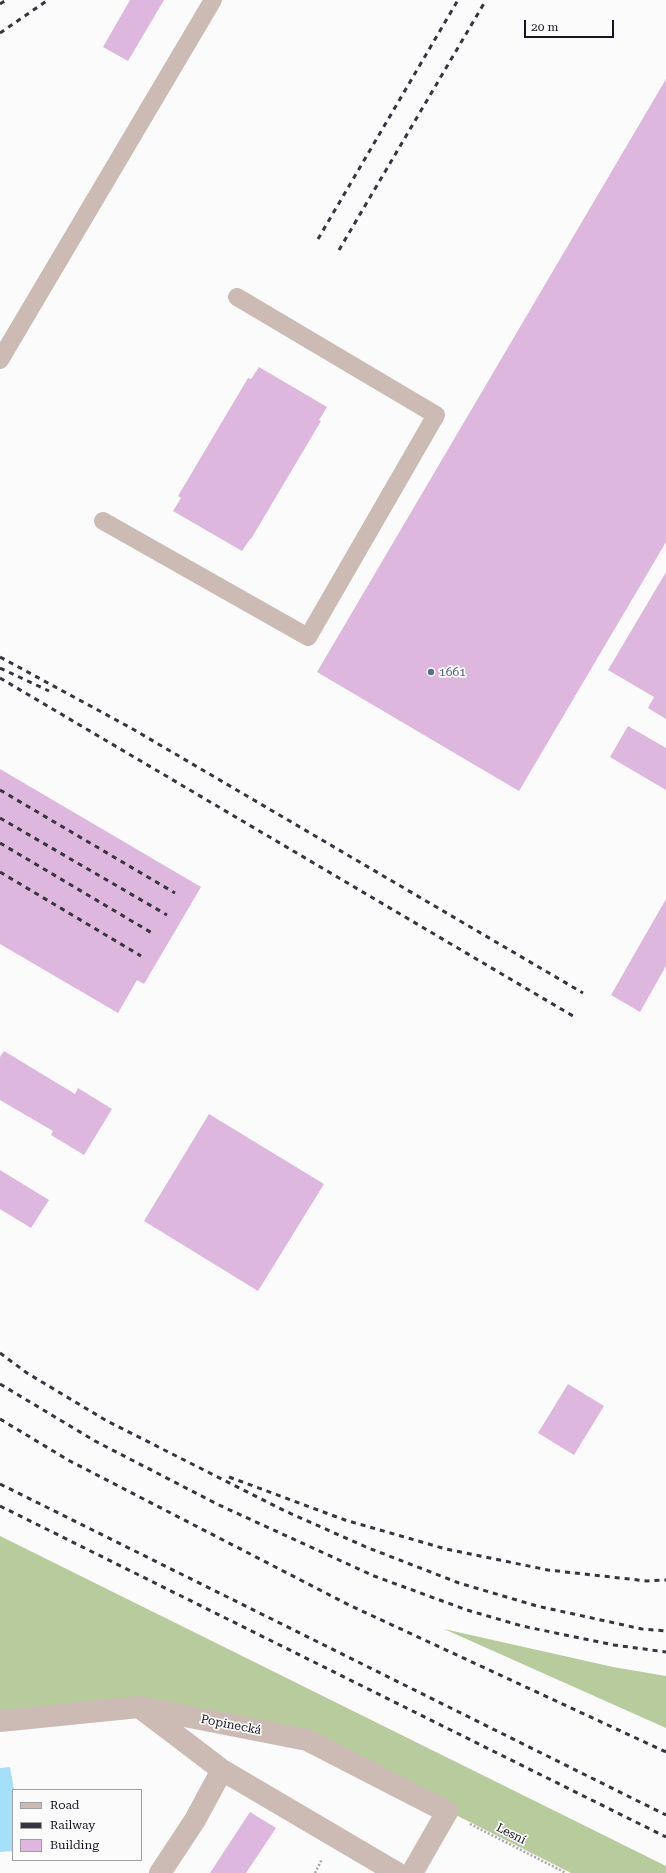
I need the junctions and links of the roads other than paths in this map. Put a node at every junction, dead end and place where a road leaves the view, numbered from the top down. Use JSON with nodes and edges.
{"nodes":[{"id":1,"x":213,"y":0,"type":"edge"},
{"id":2,"x":237,"y":297,"type":"dead end"},
{"id":3,"x":0,"y":360,"type":"edge"},
{"id":4,"x":103,"y":521,"type":"dead end"},
{"id":5,"x":139,"y":1707,"type":"junction"},
{"id":6,"x":0,"y":1720,"type":"edge"},
{"id":7,"x":222,"y":1770,"type":"junction"},
{"id":8,"x":160,"y":1873,"type":"edge"},
{"id":9,"x":397,"y":1873,"type":"edge"},
{"id":10,"x":412,"y":1873,"type":"edge"}],
"edges":[{"from":1,"to":3,"type":"lane"},
{"from":2,"to":4,"type":"lane"},
{"from":5,"to":6,"type":"street","name":"Popinecká"},
{"from":5,"to":7,"type":"street"},
{"from":5,"to":10,"type":"street","name":"Popinecká"},
{"from":7,"to":8,"type":"street"},
{"from":7,"to":9,"type":"street"}]}
